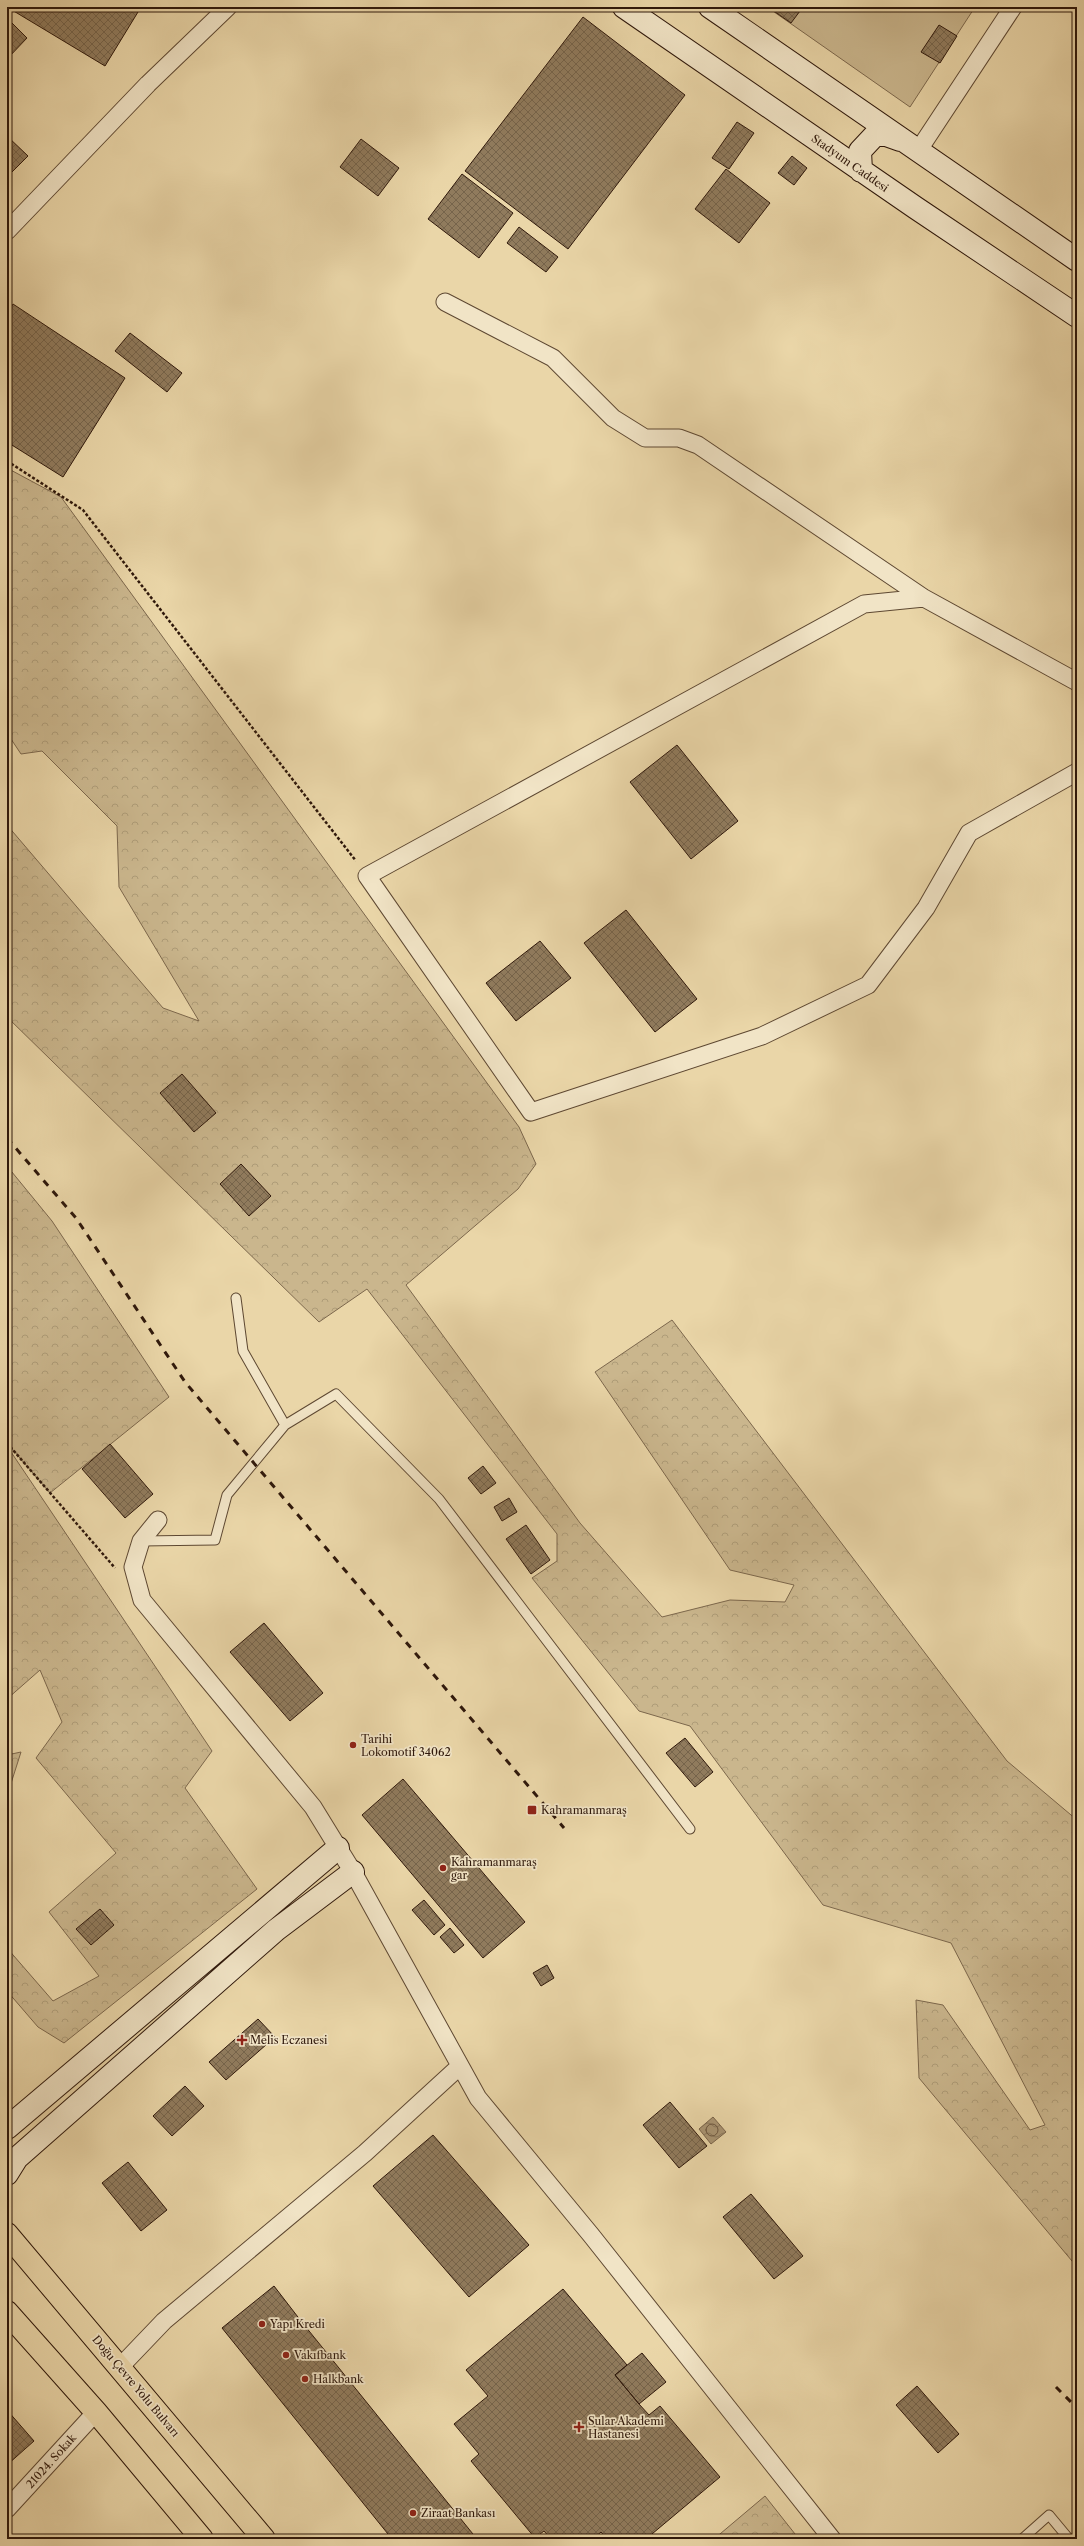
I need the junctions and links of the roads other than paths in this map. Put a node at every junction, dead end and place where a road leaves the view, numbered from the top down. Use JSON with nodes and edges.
{"nodes":[{"id":1,"x":228,"y":7,"type":"edge"},
{"id":2,"x":624,"y":7,"type":"edge"},
{"id":3,"x":710,"y":7,"type":"edge"},
{"id":4,"x":1012,"y":7,"type":"edge"},
{"id":5,"x":910,"y":146,"type":"junction"},
{"id":6,"x":861,"y":171,"type":"junction"},
{"id":7,"x":7,"y":231,"type":"edge"},
{"id":8,"x":1077,"y":260,"type":"edge"},
{"id":9,"x":445,"y":302,"type":"dead end"},
{"id":10,"x":1077,"y":316,"type":"edge"},
{"id":11,"x":924,"y":598,"type":"junction"},
{"id":12,"x":1077,"y":682,"type":"edge"},
{"id":13,"x":1077,"y":772,"type":"edge"},
{"id":14,"x":236,"y":1298,"type":"dead end"},
{"id":15,"x":285,"y":1425,"type":"junction"},
{"id":16,"x":158,"y":1520,"type":"dead end"},
{"id":17,"x":141,"y":1541,"type":"junction"},
{"id":18,"x":690,"y":1829,"type":"dead end"},
{"id":19,"x":338,"y":1848,"type":"junction"},
{"id":20,"x":352,"y":1872,"type":"junction"},
{"id":21,"x":460,"y":2066,"type":"junction"},
{"id":22,"x":7,"y":2128,"type":"edge"},
{"id":23,"x":7,"y":2174,"type":"edge"},
{"id":24,"x":7,"y":2234,"type":"edge"},
{"id":25,"x":7,"y":2312,"type":"edge"},
{"id":26,"x":120,"y":2367,"type":"junction"},
{"id":27,"x":96,"y":2412,"type":"junction"},
{"id":28,"x":7,"y":2509,"type":"edge"},
{"id":29,"x":202,"y":2539,"type":"edge"},
{"id":30,"x":264,"y":2539,"type":"edge"},
{"id":31,"x":832,"y":2539,"type":"edge"},
{"id":32,"x":1022,"y":2539,"type":"edge"},
{"id":33,"x":1069,"y":2539,"type":"edge"}],
"edges":[{"from":1,"to":7,"type":"street"},
{"from":2,"to":6,"type":"main road","name":"Stadyum Caddesi"},
{"from":3,"to":5,"type":"main road"},
{"from":4,"to":5,"type":"street"},
{"from":5,"to":6,"type":"main road"},
{"from":5,"to":8,"type":"main road"},
{"from":6,"to":10,"type":"main road","name":"Stadyum Caddesi"},
{"from":9,"to":11,"type":"street"},
{"from":11,"to":12,"type":"street"},
{"from":11,"to":13,"type":"street"},
{"from":14,"to":15,"type":"lane"},
{"from":15,"to":17,"type":"lane"},
{"from":15,"to":18,"type":"lane"},
{"from":16,"to":17,"type":"street"},
{"from":17,"to":19,"type":"street"},
{"from":19,"to":20,"type":"street"},
{"from":19,"to":22,"type":"main road"},
{"from":20,"to":21,"type":"street"},
{"from":20,"to":23,"type":"main road"},
{"from":21,"to":26,"type":"street"},
{"from":21,"to":31,"type":"street"},
{"from":24,"to":26,"type":"highway","name":"Doğu Çevre Yolu Bulvarı"},
{"from":25,"to":27,"type":"highway"},
{"from":26,"to":30,"type":"highway","name":"Doğu Çevre Yolu Bulvarı"},
{"from":27,"to":28,"type":"street","name":"21024. Sokak"},
{"from":27,"to":29,"type":"highway"},
{"from":32,"to":33,"type":"lane"}]}
